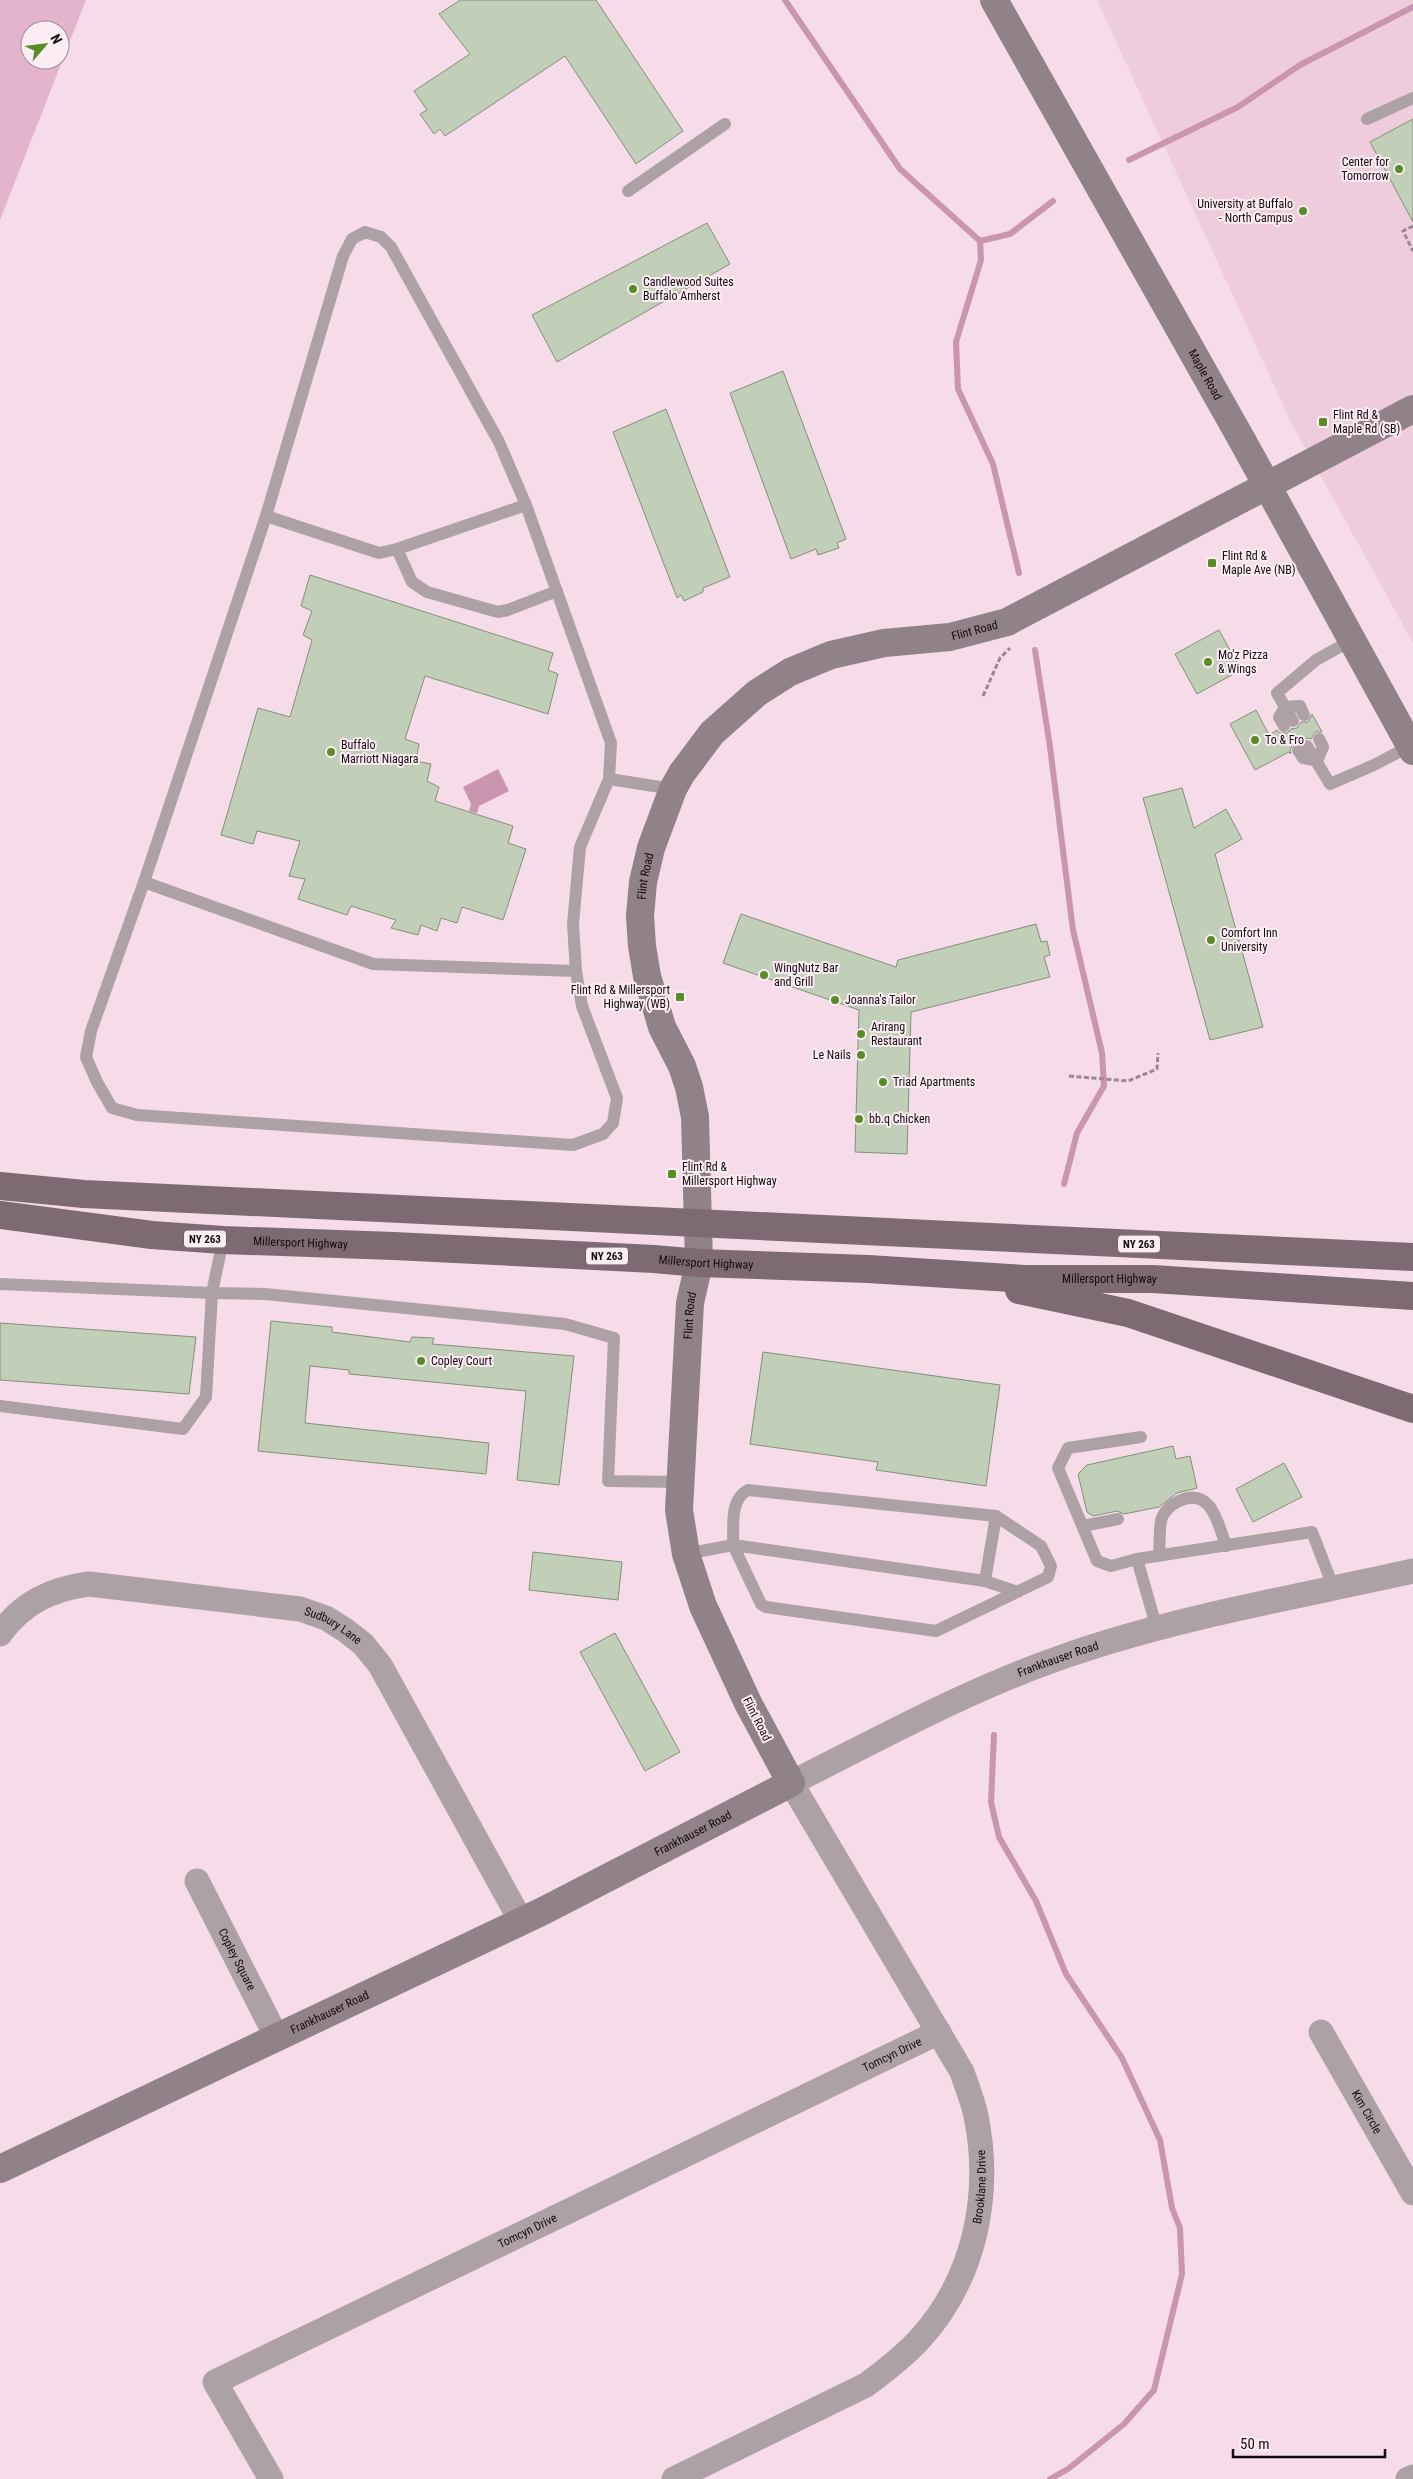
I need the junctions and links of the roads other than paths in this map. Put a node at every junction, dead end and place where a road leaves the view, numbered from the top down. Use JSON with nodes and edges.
{"nodes":[{"id":1,"x":994,"y":0,"type":"edge"},
{"id":2,"x":1413,"y":98,"type":"edge"},
{"id":3,"x":1368,"y":119,"type":"dead end"},
{"id":4,"x":725,"y":124,"type":"dead end"},
{"id":5,"x":628,"y":191,"type":"dead end"},
{"id":6,"x":1413,"y":408,"type":"edge"},
{"id":7,"x":1267,"y":486,"type":"junction"},
{"id":8,"x":526,"y":505,"type":"junction"},
{"id":9,"x":266,"y":516,"type":"junction"},
{"id":10,"x":397,"y":549,"type":"junction"},
{"id":11,"x":557,"y":591,"type":"junction"},
{"id":12,"x":1352,"y":640,"type":"junction"},
{"id":13,"x":1285,"y":707,"type":"junction"},
{"id":14,"x":1304,"y":715,"type":"dead end"},
{"id":15,"x":1289,"y":724,"type":"dead end"},
{"id":16,"x":1319,"y":739,"type":"dead end"},
{"id":17,"x":1302,"y":748,"type":"dead end"},
{"id":18,"x":1412,"y":749,"type":"edge"},
{"id":19,"x":1317,"y":761,"type":"junction"},
{"id":20,"x":609,"y":779,"type":"junction"},
{"id":21,"x":673,"y":789,"type":"junction"},
{"id":22,"x":144,"y":882,"type":"junction"},
{"id":23,"x":576,"y":971,"type":"junction"},
{"id":24,"x":0,"y":1186,"type":"edge"},
{"id":25,"x":0,"y":1215,"type":"edge"},
{"id":26,"x":699,"y":1224,"type":"junction"},
{"id":27,"x":223,"y":1240,"type":"junction"},
{"id":28,"x":1413,"y":1257,"type":"edge"},
{"id":29,"x":699,"y":1263,"type":"junction"},
{"id":30,"x":959,"y":1275,"type":"junction"},
{"id":31,"x":0,"y":1284,"type":"edge"},
{"id":32,"x":212,"y":1293,"type":"junction"},
{"id":33,"x":1413,"y":1296,"type":"edge"},
{"id":34,"x":0,"y":1406,"type":"edge"},
{"id":35,"x":1413,"y":1409,"type":"edge"},
{"id":36,"x":1142,"y":1437,"type":"dead end"},
{"id":37,"x":682,"y":1482,"type":"junction"},
{"id":38,"x":996,"y":1516,"type":"junction"},
{"id":39,"x":1118,"y":1519,"type":"dead end"},
{"id":40,"x":1083,"y":1526,"type":"junction"},
{"id":41,"x":733,"y":1545,"type":"junction"},
{"id":42,"x":1226,"y":1546,"type":"junction"},
{"id":43,"x":686,"y":1554,"type":"junction"},
{"id":44,"x":1159,"y":1556,"type":"junction"},
{"id":45,"x":1138,"y":1559,"type":"junction"},
{"id":46,"x":1413,"y":1571,"type":"edge"},
{"id":47,"x":985,"y":1581,"type":"junction"},
{"id":48,"x":1334,"y":1589,"type":"junction"},
{"id":49,"x":1018,"y":1592,"type":"junction"},
{"id":50,"x":1158,"y":1629,"type":"junction"},
{"id":51,"x":0,"y":1634,"type":"edge"},
{"id":52,"x":791,"y":1783,"type":"junction"},
{"id":53,"x":197,"y":1880,"type":"dead end"},
{"id":54,"x":521,"y":1921,"type":"junction"},
{"id":55,"x":939,"y":2032,"type":"junction"},
{"id":56,"x":1321,"y":2032,"type":"dead end"},
{"id":57,"x":276,"y":2036,"type":"junction"},
{"id":58,"x":0,"y":2169,"type":"edge"},
{"id":59,"x":1413,"y":2193,"type":"edge"},
{"id":60,"x":1413,"y":2477,"type":"edge"},
{"id":61,"x":271,"y":2479,"type":"edge"},
{"id":62,"x":674,"y":2479,"type":"edge"},
{"id":63,"x":1408,"y":2479,"type":"edge"}],
"edges":[{"from":1,"to":7,"type":"street","name":"Maple Road"},
{"from":2,"to":3,"type":"lane"},
{"from":4,"to":5,"type":"lane"},
{"from":6,"to":7,"type":"street","name":"Flint Road"},
{"from":7,"to":12,"type":"street","name":"Maple Road"},
{"from":7,"to":21,"type":"street","name":"Flint Road"},
{"from":8,"to":9,"type":"lane"},
{"from":8,"to":10,"type":"lane"},
{"from":8,"to":11,"type":"lane"},
{"from":9,"to":10,"type":"lane"},
{"from":9,"to":22,"type":"lane"},
{"from":10,"to":11,"type":"lane"},
{"from":11,"to":20,"type":"lane"},
{"from":12,"to":13,"type":"lane"},
{"from":12,"to":18,"type":"street","name":"Maple Road"},
{"from":13,"to":14,"type":"lane"},
{"from":13,"to":15,"type":"lane"},
{"from":16,"to":19,"type":"lane"},
{"from":17,"to":19,"type":"lane"},
{"from":18,"to":19,"type":"lane"},
{"from":20,"to":21,"type":"lane"},
{"from":20,"to":23,"type":"lane"},
{"from":21,"to":26,"type":"street","name":"Flint Road"},
{"from":22,"to":23,"type":"lane"},
{"from":22,"to":23,"type":"lane"},
{"from":24,"to":26,"type":"main road","number":"NY 263"},
{"from":25,"to":27,"type":"main road","name":"Millersport Highway","number":"NY 263"},
{"from":26,"to":28,"type":"main road","number":"NY 263"},
{"from":26,"to":29,"type":"street","name":"Flint Road"},
{"from":27,"to":29,"type":"main road","name":"Millersport Highway","number":"NY 263"},
{"from":27,"to":32,"type":"lane"},
{"from":29,"to":30,"type":"main road","name":"Millersport Highway","number":"NY 263"},
{"from":29,"to":37,"type":"street","name":"Flint Road"},
{"from":30,"to":33,"type":"main road","name":"Millersport Highway","number":"NY 263"},
{"from":30,"to":35,"type":"main road"},
{"from":31,"to":32,"type":"lane"},
{"from":32,"to":34,"type":"lane"},
{"from":32,"to":37,"type":"lane"},
{"from":36,"to":40,"type":"lane"},
{"from":37,"to":43,"type":"street","name":"Flint Road"},
{"from":38,"to":41,"type":"lane"},
{"from":38,"to":47,"type":"lane"},
{"from":38,"to":49,"type":"lane"},
{"from":39,"to":40,"type":"lane"},
{"from":40,"to":45,"type":"lane"},
{"from":41,"to":43,"type":"lane"},
{"from":41,"to":47,"type":"lane"},
{"from":41,"to":49,"type":"lane"},
{"from":42,"to":44,"type":"lane"},
{"from":42,"to":44,"type":"lane"},
{"from":42,"to":48,"type":"lane"},
{"from":43,"to":52,"type":"street","name":"Flint Road"},
{"from":44,"to":45,"type":"lane"},
{"from":45,"to":50,"type":"lane"},
{"from":46,"to":48,"type":"street","name":"Frankhauser Road"},
{"from":47,"to":49,"type":"lane"},
{"from":48,"to":50,"type":"street","name":"Frankhauser Road"},
{"from":50,"to":52,"type":"street","name":"Frankhauser Road"},
{"from":51,"to":54,"type":"street","name":"Sudbury Lane"},
{"from":52,"to":54,"type":"street","name":"Frankhauser Road"},
{"from":52,"to":55,"type":"street","name":"Brooklane Drive"},
{"from":53,"to":57,"type":"street","name":"Copley Square"},
{"from":54,"to":57,"type":"street","name":"Frankhauser Road"},
{"from":55,"to":61,"type":"street","name":"Tomcyn Drive"},
{"from":55,"to":62,"type":"street","name":"Brooklane Drive"},
{"from":56,"to":59,"type":"street","name":"Kim Circle"},
{"from":57,"to":58,"type":"street","name":"Frankhauser Road"},
{"from":60,"to":63,"type":"street"}]}
